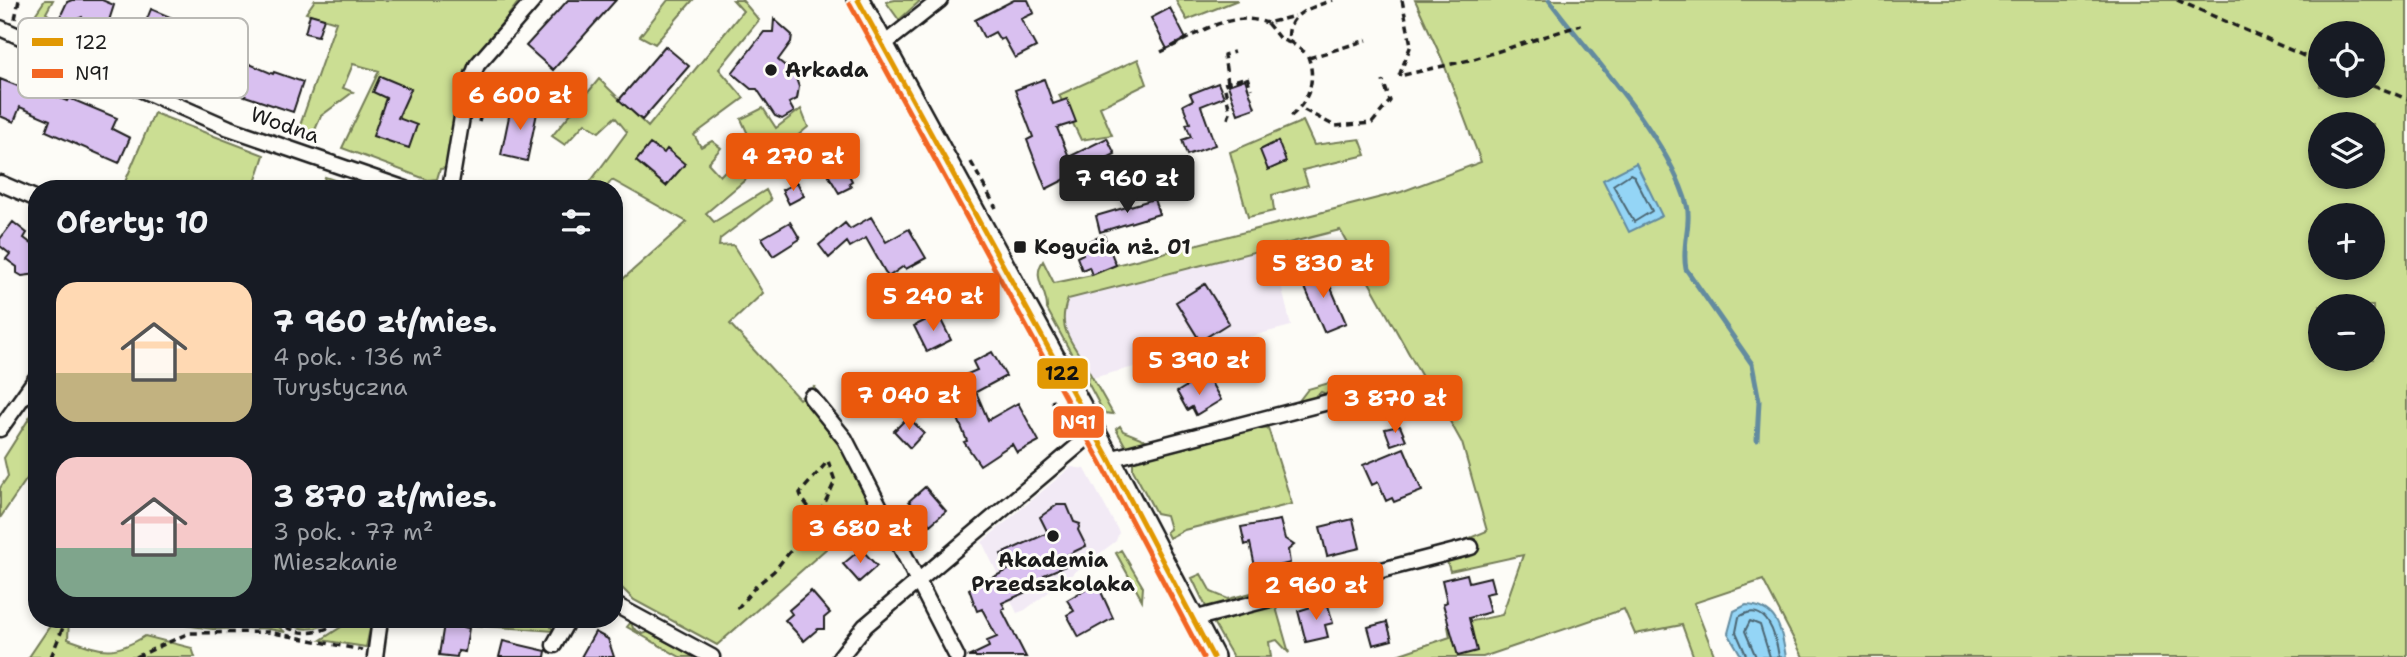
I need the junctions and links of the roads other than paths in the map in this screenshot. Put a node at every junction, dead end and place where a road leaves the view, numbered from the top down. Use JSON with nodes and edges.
{"nodes":[{"id":1,"x":534,"y":0,"type":"edge"},
{"id":2,"x":858,"y":0,"type":"edge"},
{"id":3,"x":940,"y":0,"type":"edge"},
{"id":4,"x":0,"y":28,"type":"edge"},
{"id":5,"x":18,"y":36,"type":"edge"},
{"id":6,"x":883,"y":45,"type":"junction"},
{"id":7,"x":160,"y":98,"type":"edge"},
{"id":8,"x":380,"y":180,"type":"edge"},
{"id":9,"x":452,"y":180,"type":"edge"},
{"id":10,"x":0,"y":183,"type":"edge"},
{"id":11,"x":28,"y":195,"type":"edge"},
{"id":12,"x":28,"y":390,"type":"edge"},
{"id":13,"x":811,"y":397,"type":"dead end"},
{"id":14,"x":1336,"y":400,"type":"dead end"},
{"id":15,"x":0,"y":429,"type":"edge"},
{"id":16,"x":1094,"y":432,"type":"junction"},
{"id":17,"x":1109,"y":459,"type":"junction"},
{"id":18,"x":1471,"y":547,"type":"dead end"},
{"id":19,"x":919,"y":578,"type":"junction"},
{"id":20,"x":623,"y":609,"type":"edge"},
{"id":21,"x":1193,"y":619,"type":"junction"},
{"id":22,"x":377,"y":628,"type":"edge"},
{"id":23,"x":564,"y":628,"type":"edge"},
{"id":24,"x":554,"y":645,"type":"dead end"},
{"id":25,"x":369,"y":654,"type":"edge"},
{"id":26,"x":712,"y":657,"type":"edge"},
{"id":27,"x":840,"y":657,"type":"edge"},
{"id":28,"x":957,"y":657,"type":"edge"},
{"id":29,"x":1213,"y":657,"type":"edge"}],
"edges":[{"from":1,"to":9,"type":"street"},
{"from":2,"to":6,"type":"main road"},
{"from":3,"to":6,"type":"street"},
{"from":4,"to":5,"type":"street","name":"Wodna"},
{"from":6,"to":16,"type":"main road"},
{"from":7,"to":8,"type":"street","name":"Wodna"},
{"from":10,"to":11,"type":"street"},
{"from":12,"to":15,"type":"street"},
{"from":13,"to":19,"type":"street"},
{"from":14,"to":17,"type":"street"},
{"from":16,"to":17,"type":"main road"},
{"from":16,"to":19,"type":"street"},
{"from":17,"to":21,"type":"main road"},
{"from":18,"to":21,"type":"street"},
{"from":19,"to":27,"type":"street"},
{"from":19,"to":28,"type":"street"},
{"from":20,"to":26,"type":"street"},
{"from":21,"to":29,"type":"main road"},
{"from":22,"to":25,"type":"street"},
{"from":23,"to":24,"type":"street"}]}
